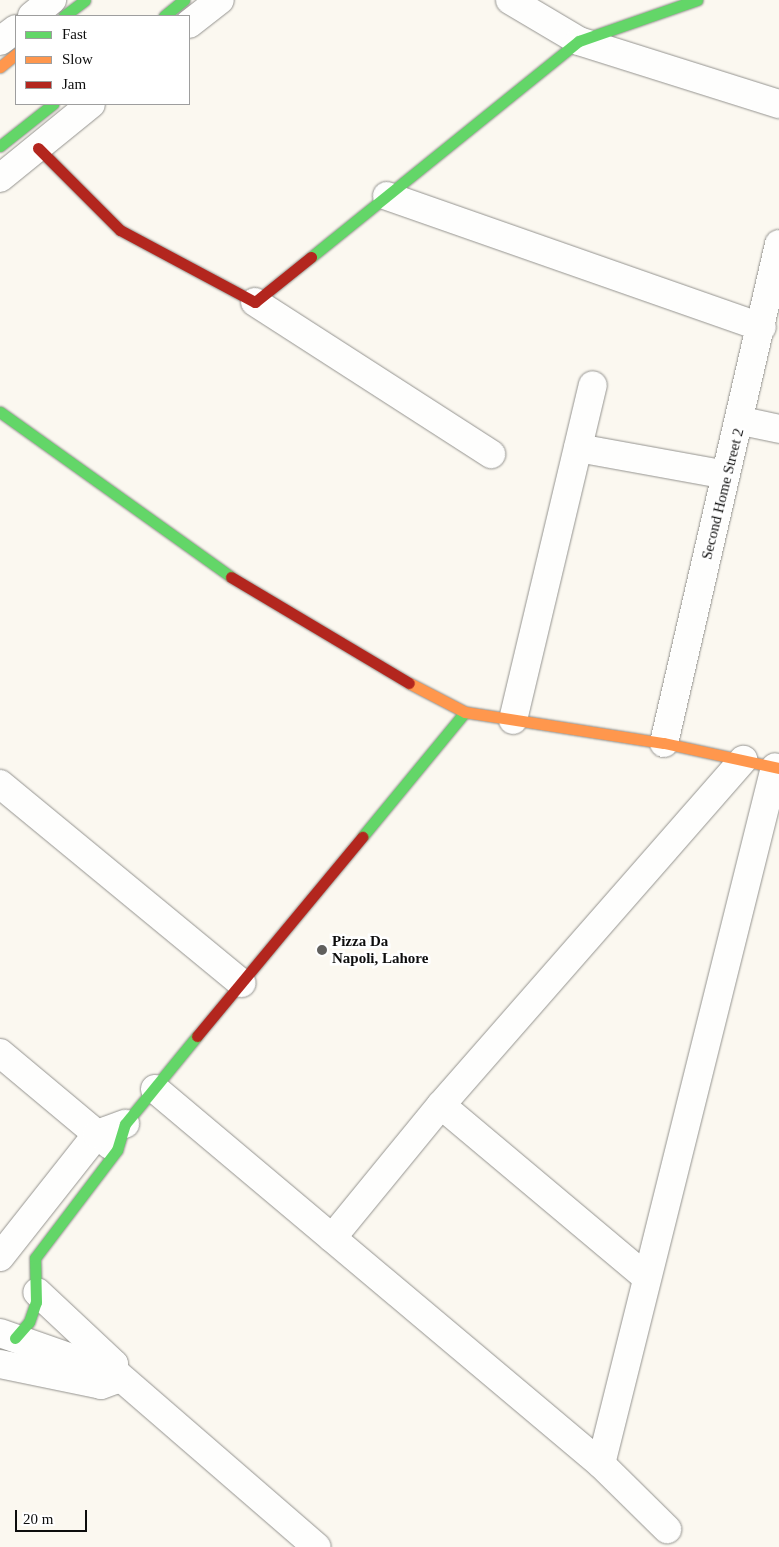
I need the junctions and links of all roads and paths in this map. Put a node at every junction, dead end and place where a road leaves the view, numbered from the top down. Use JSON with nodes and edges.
{"nodes":[{"id":1,"x":52,"y":0,"type":"edge"},
{"id":2,"x":85,"y":0,"type":"edge"},
{"id":3,"x":184,"y":0,"type":"edge"},
{"id":4,"x":220,"y":0,"type":"edge"},
{"id":5,"x":510,"y":0,"type":"edge"},
{"id":6,"x":697,"y":0,"type":"edge"},
{"id":7,"x":33,"y":15,"type":"edge"},
{"id":8,"x":65,"y":15,"type":"edge"},
{"id":9,"x":165,"y":15,"type":"edge"},
{"id":10,"x":190,"y":23,"type":"edge"},
{"id":11,"x":15,"y":29,"type":"edge"},
{"id":12,"x":0,"y":41,"type":"edge"},
{"id":13,"x":579,"y":41,"type":"junction"},
{"id":14,"x":15,"y":55,"type":"edge"},
{"id":15,"x":0,"y":67,"type":"edge"},
{"id":16,"x":779,"y":104,"type":"edge"},
{"id":17,"x":52,"y":105,"type":"edge"},
{"id":18,"x":89,"y":105,"type":"edge"},
{"id":19,"x":0,"y":146,"type":"edge"},
{"id":20,"x":38,"y":148,"type":"junction"},
{"id":21,"x":0,"y":178,"type":"edge"},
{"id":22,"x":387,"y":196,"type":"junction"},
{"id":23,"x":779,"y":244,"type":"edge"},
{"id":24,"x":255,"y":302,"type":"junction"},
{"id":25,"x":762,"y":326,"type":"junction"},
{"id":26,"x":593,"y":385,"type":"dead end"},
{"id":27,"x":0,"y":412,"type":"edge"},
{"id":28,"x":742,"y":421,"type":"junction"},
{"id":29,"x":779,"y":429,"type":"edge"},
{"id":30,"x":578,"y":448,"type":"junction"},
{"id":31,"x":491,"y":454,"type":"dead end"},
{"id":32,"x":726,"y":475,"type":"junction"},
{"id":33,"x":466,"y":712,"type":"junction"},
{"id":34,"x":513,"y":720,"type":"junction"},
{"id":35,"x":664,"y":743,"type":"junction"},
{"id":36,"x":743,"y":760,"type":"junction"},
{"id":37,"x":777,"y":768,"type":"edge"},
{"id":38,"x":0,"y":784,"type":"edge"},
{"id":39,"x":241,"y":983,"type":"junction"},
{"id":40,"x":0,"y":1053,"type":"edge"},
{"id":41,"x":155,"y":1089,"type":"junction"},
{"id":42,"x":441,"y":1105,"type":"junction"},
{"id":43,"x":125,"y":1124,"type":"joint"},
{"id":44,"x":107,"y":1142,"type":"junction"},
{"id":45,"x":332,"y":1238,"type":"junction"},
{"id":46,"x":0,"y":1256,"type":"edge"},
{"id":47,"x":646,"y":1277,"type":"junction"},
{"id":48,"x":37,"y":1292,"type":"junction"},
{"id":49,"x":8,"y":1336,"type":"edge"},
{"id":50,"x":0,"y":1364,"type":"edge"},
{"id":51,"x":117,"y":1374,"type":"junction"},
{"id":52,"x":601,"y":1464,"type":"junction"},
{"id":53,"x":667,"y":1529,"type":"dead end"},
{"id":54,"x":317,"y":1547,"type":"edge"}],
"edges":[{"from":1,"to":7,"type":"street"},
{"from":2,"to":8,"type":"street"},
{"from":3,"to":9,"type":"street"},
{"from":4,"to":10,"type":"street"},
{"from":5,"to":13,"type":"street"},
{"from":6,"to":13,"type":"street"},
{"from":11,"to":12,"type":"street"},
{"from":13,"to":16,"type":"street"},
{"from":13,"to":22,"type":"street"},
{"from":14,"to":15,"type":"street"},
{"from":17,"to":19,"type":"street"},
{"from":18,"to":20,"type":"street"},
{"from":20,"to":21,"type":"street"},
{"from":20,"to":24,"type":"street"},
{"from":22,"to":24,"type":"street"},
{"from":22,"to":25,"type":"street"},
{"from":23,"to":25,"type":"street","name":"Second Home Street 2"},
{"from":24,"to":31,"type":"street"},
{"from":25,"to":28,"type":"street","name":"Second Home Street 2"},
{"from":26,"to":30,"type":"street"},
{"from":27,"to":33,"type":"street"},
{"from":28,"to":29,"type":"street"},
{"from":28,"to":32,"type":"street","name":"Second Home Street 2"},
{"from":30,"to":32,"type":"street"},
{"from":30,"to":34,"type":"street"},
{"from":32,"to":35,"type":"street","name":"Second Home Street 2"},
{"from":33,"to":34,"type":"street"},
{"from":33,"to":39,"type":"street"},
{"from":34,"to":35,"type":"street"},
{"from":35,"to":36,"type":"street"},
{"from":36,"to":37,"type":"street"},
{"from":36,"to":42,"type":"street"},
{"from":37,"to":47,"type":"street"},
{"from":38,"to":39,"type":"street"},
{"from":39,"to":41,"type":"street"},
{"from":40,"to":44,"type":"street"},
{"from":41,"to":43,"type":"street"},
{"from":41,"to":45,"type":"street"},
{"from":42,"to":45,"type":"street"},
{"from":42,"to":47,"type":"street"},
{"from":43,"to":44,"type":"street"},
{"from":44,"to":46,"type":"street"},
{"from":44,"to":48,"type":"street"},
{"from":45,"to":52,"type":"street"},
{"from":47,"to":52,"type":"street"},
{"from":48,"to":49,"type":"street"},
{"from":48,"to":51,"type":"street"},
{"from":49,"to":51,"type":"street"},
{"from":50,"to":51,"type":"street"},
{"from":51,"to":54,"type":"street"},
{"from":52,"to":53,"type":"street"}]}
